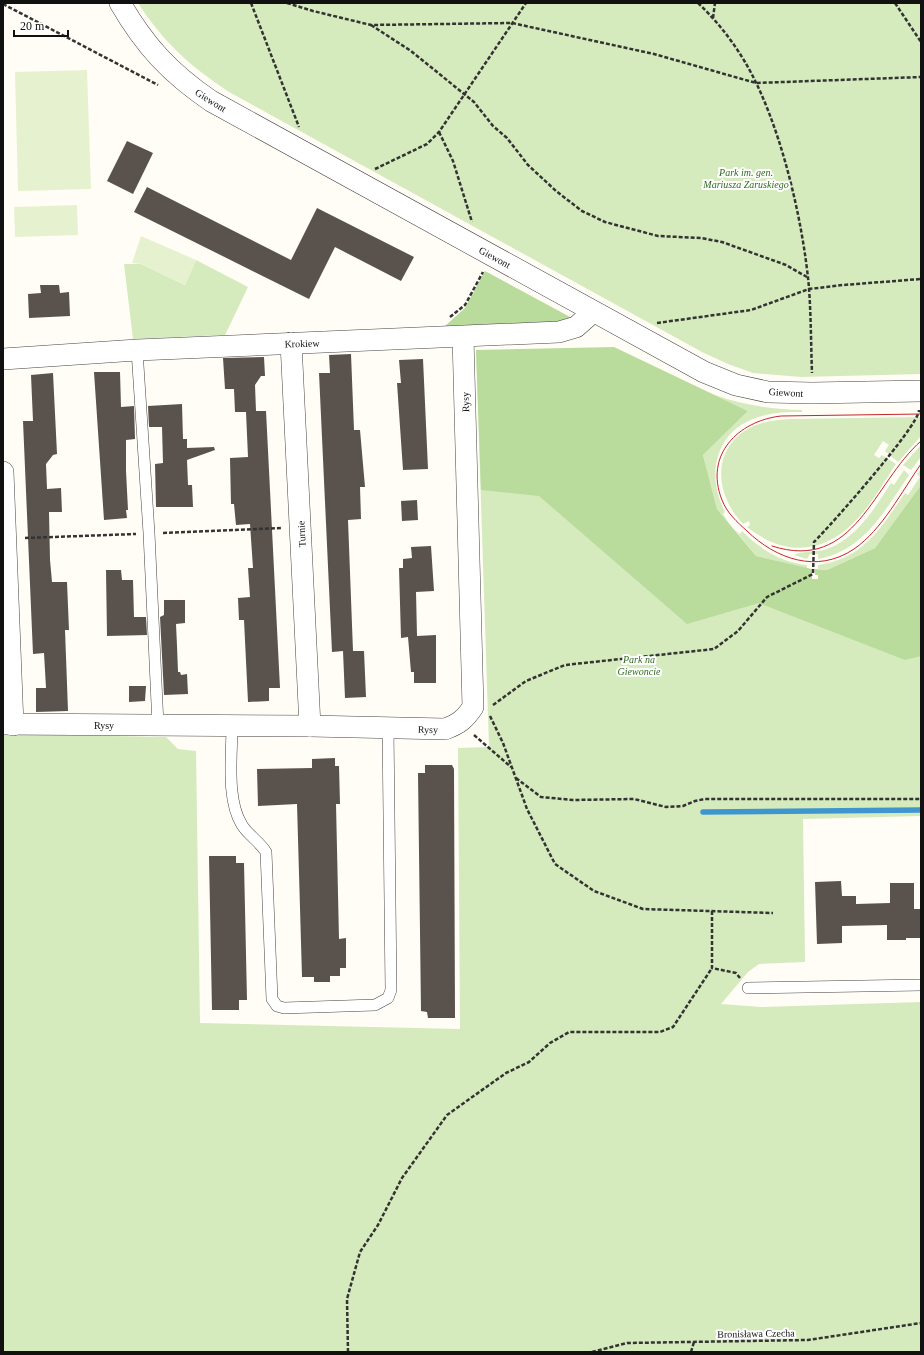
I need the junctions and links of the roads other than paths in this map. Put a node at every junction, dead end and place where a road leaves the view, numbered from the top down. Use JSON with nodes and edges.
{"nodes":[{"id":1,"x":120,"y":3,"type":"edge"},
{"id":2,"x":593,"y":312,"type":"junction"},
{"id":3,"x":463,"y":337,"type":"junction"},
{"id":4,"x":291,"y":343,"type":"junction"},
{"id":5,"x":137,"y":350,"type":"junction"},
{"id":6,"x":3,"y":359,"type":"edge"},
{"id":7,"x":920,"y":391,"type":"edge"},
{"id":8,"x":3,"y":472,"type":"edge"},
{"id":9,"x":8,"y":724,"type":"edge"},
{"id":10,"x":158,"y":725,"type":"junction"},
{"id":11,"x":232,"y":725,"type":"junction"},
{"id":12,"x":310,"y":726,"type":"junction"},
{"id":13,"x":388,"y":728,"type":"junction"},
{"id":14,"x":921,"y":985,"type":"edge"},
{"id":15,"x":748,"y":988,"type":"road end"}],
"edges":[{"from":1,"to":2,"type":"street","name":"Giewont"},
{"from":2,"to":3,"type":"street","name":"Krokiew"},
{"from":2,"to":7,"type":"street","name":"Giewont"},
{"from":3,"to":4,"type":"street","name":"Krokiew"},
{"from":3,"to":13,"type":"street","name":"Rysy"},
{"from":4,"to":5,"type":"street","name":"Krokiew"},
{"from":4,"to":12,"type":"street","name":"Turnie"},
{"from":5,"to":6,"type":"street","name":"Krokiew"},
{"from":5,"to":10,"type":"lane"},
{"from":8,"to":9,"type":"street"},
{"from":9,"to":10,"type":"street","name":"Rysy"},
{"from":10,"to":11,"type":"street","name":"Rysy"},
{"from":11,"to":12,"type":"street","name":"Rysy"},
{"from":11,"to":13,"type":"lane"},
{"from":12,"to":13,"type":"street","name":"Rysy"},
{"from":14,"to":15,"type":"lane"}]}
